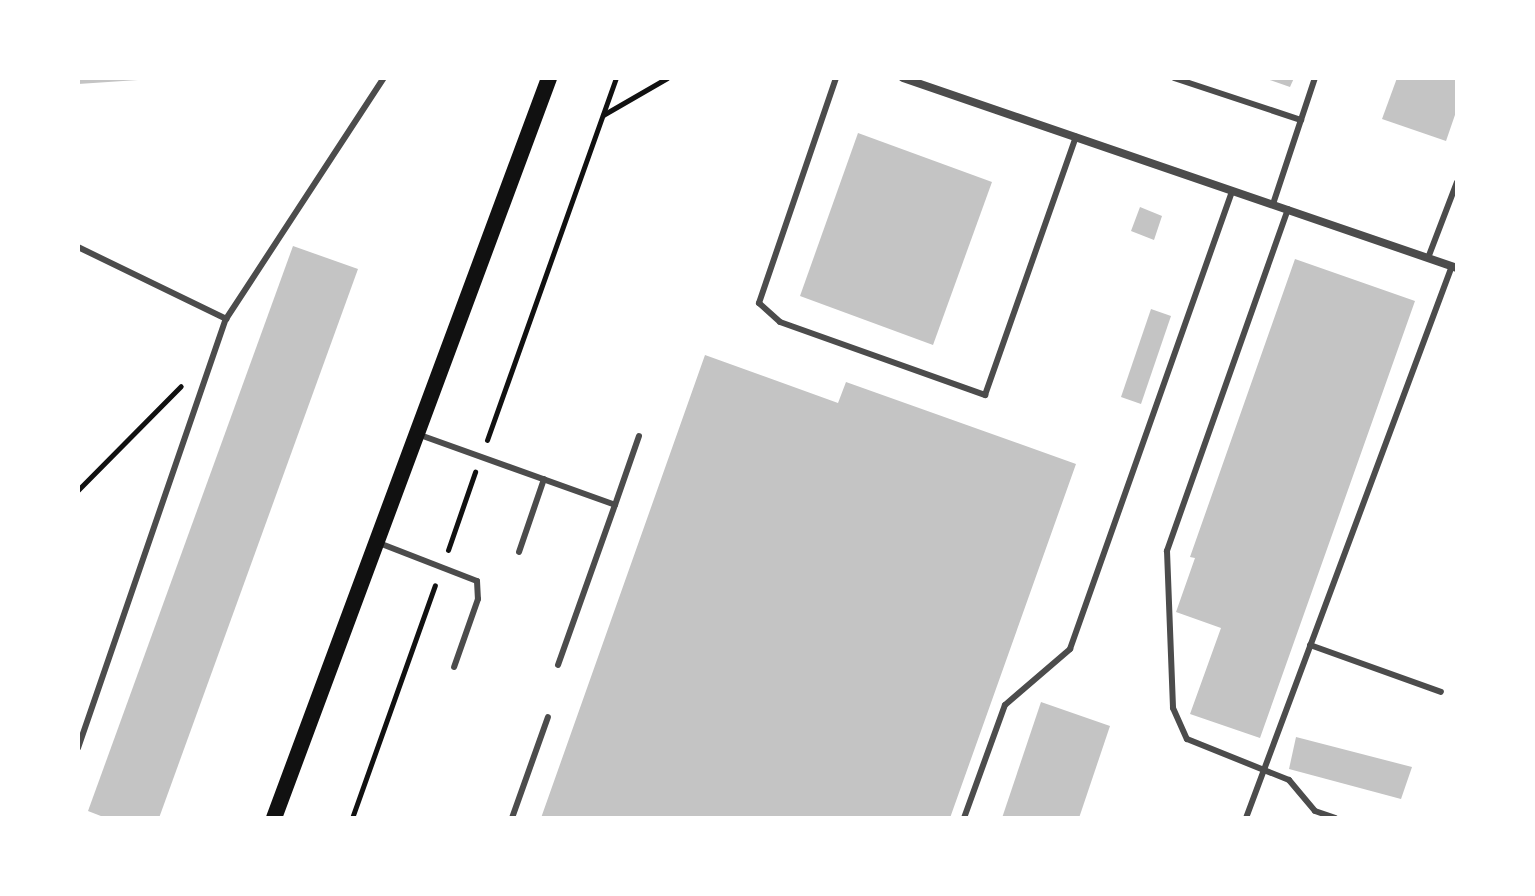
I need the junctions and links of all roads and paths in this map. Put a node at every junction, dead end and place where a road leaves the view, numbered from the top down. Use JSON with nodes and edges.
{"nodes":[{"id":1,"x":384,"y":78,"type":"edge"},
{"id":2,"x":667,"y":78,"type":"edge"},
{"id":3,"x":836,"y":78,"type":"edge"},
{"id":4,"x":903,"y":78,"type":"edge"},
{"id":5,"x":1174,"y":78,"type":"edge"},
{"id":6,"x":1315,"y":78,"type":"edge"},
{"id":7,"x":546,"y":79,"type":"edge"},
{"id":8,"x":927,"y":82,"type":"edge"},
{"id":9,"x":603,"y":115,"type":"dead end"},
{"id":10,"x":1301,"y":120,"type":"junction"},
{"id":11,"x":1076,"y":137,"type":"junction"},
{"id":12,"x":1457,"y":182,"type":"edge"},
{"id":13,"x":1232,"y":191,"type":"junction"},
{"id":14,"x":1273,"y":204,"type":"junction"},
{"id":15,"x":1288,"y":209,"type":"junction"},
{"id":16,"x":78,"y":247,"type":"edge"},
{"id":17,"x":1428,"y":258,"type":"junction"},
{"id":18,"x":1454,"y":267,"type":"edge"},
{"id":19,"x":226,"y":319,"type":"junction"},
{"id":20,"x":183,"y":384,"type":"dead end"},
{"id":21,"x":416,"y":434,"type":"junction"},
{"id":22,"x":639,"y":436,"type":"dead end"},
{"id":23,"x":544,"y":479,"type":"junction"},
{"id":24,"x":78,"y":490,"type":"edge"},
{"id":25,"x":615,"y":505,"type":"junction"},
{"id":26,"x":376,"y":542,"type":"junction"},
{"id":27,"x":519,"y":552,"type":"dead end"},
{"id":28,"x":1310,"y":645,"type":"junction"},
{"id":29,"x":558,"y":665,"type":"dead end"},
{"id":30,"x":454,"y":667,"type":"dead end"},
{"id":31,"x":1441,"y":692,"type":"dead end"},
{"id":32,"x":548,"y":717,"type":"dead end"},
{"id":33,"x":78,"y":748,"type":"edge"},
{"id":34,"x":1262,"y":771,"type":"junction"},
{"id":35,"x":1314,"y":814,"type":"edge"},
{"id":36,"x":274,"y":818,"type":"edge"},
{"id":37,"x":512,"y":818,"type":"edge"},
{"id":38,"x":964,"y":818,"type":"edge"},
{"id":39,"x":1246,"y":818,"type":"edge"},
{"id":40,"x":1335,"y":818,"type":"edge"}],
"edges":[{"from":1,"to":19,"type":"lane"},
{"from":2,"to":9,"type":"path"},
{"from":3,"to":11,"type":"lane"},
{"from":4,"to":8,"type":"street"},
{"from":5,"to":10,"type":"lane"},
{"from":6,"to":10,"type":"lane"},
{"from":7,"to":21,"type":"main road"},
{"from":8,"to":11,"type":"street"},
{"from":10,"to":14,"type":"lane"},
{"from":11,"to":13,"type":"street"},
{"from":12,"to":17,"type":"lane"},
{"from":13,"to":14,"type":"street"},
{"from":13,"to":38,"type":"lane"},
{"from":14,"to":15,"type":"street"},
{"from":15,"to":17,"type":"street"},
{"from":15,"to":34,"type":"lane"},
{"from":16,"to":19,"type":"lane"},
{"from":17,"to":18,"type":"street"},
{"from":18,"to":28,"type":"lane"},
{"from":19,"to":33,"type":"lane"},
{"from":20,"to":24,"type":"path"},
{"from":21,"to":23,"type":"lane"},
{"from":21,"to":26,"type":"main road"},
{"from":22,"to":25,"type":"lane"},
{"from":23,"to":25,"type":"lane"},
{"from":23,"to":27,"type":"lane"},
{"from":25,"to":29,"type":"lane"},
{"from":26,"to":30,"type":"lane"},
{"from":26,"to":36,"type":"main road"},
{"from":28,"to":31,"type":"lane"},
{"from":28,"to":34,"type":"lane"},
{"from":32,"to":37,"type":"lane"},
{"from":34,"to":35,"type":"lane"},
{"from":34,"to":39,"type":"lane"},
{"from":35,"to":40,"type":"lane"}]}
